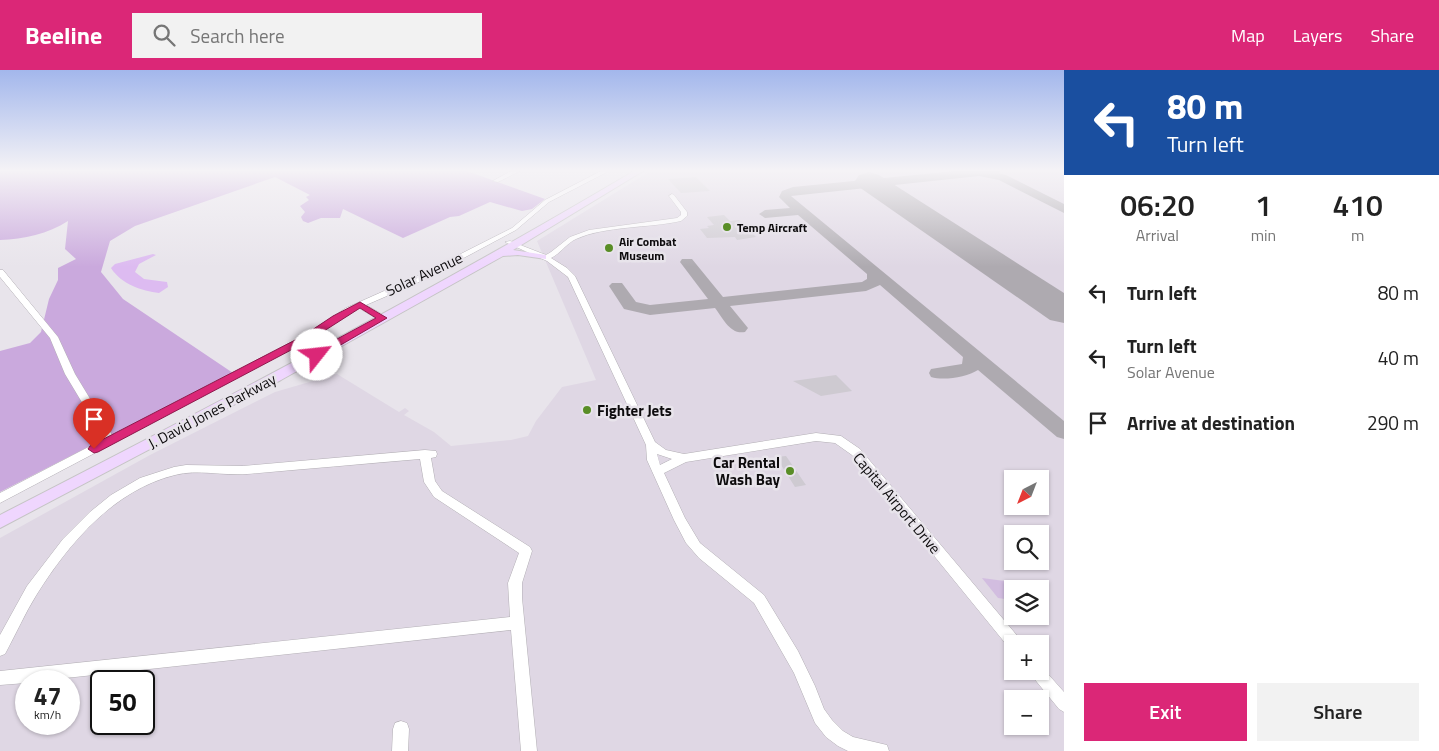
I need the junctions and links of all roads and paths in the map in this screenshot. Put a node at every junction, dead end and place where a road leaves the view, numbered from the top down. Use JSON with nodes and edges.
{"nodes":[{"id":1,"x":544,"y":203,"type":"edge"},
{"id":2,"x":578,"y":203,"type":"edge"},
{"id":3,"x":588,"y":203,"type":"edge"},
{"id":4,"x":677,"y":203,"type":"edge"},
{"id":5,"x":535,"y":234,"type":"junction"},
{"id":6,"x":512,"y":244,"type":"junction"},
{"id":7,"x":544,"y":257,"type":"junction"},
{"id":8,"x":0,"y":272,"type":"edge"},
{"id":9,"x":455,"y":279,"type":"junction"},
{"id":10,"x":360,"y":305,"type":"junction"},
{"id":11,"x":379,"y":316,"type":"junction"},
{"id":12,"x":110,"y":440,"type":"junction"},
{"id":13,"x":651,"y":445,"type":"junction"},
{"id":14,"x":684,"y":458,"type":"junction"},
{"id":15,"x":655,"y":465,"type":"junction"},
{"id":16,"x":0,"y":498,"type":"edge"},
{"id":17,"x":0,"y":522,"type":"edge"},
{"id":18,"x":517,"y":623,"type":"junction"},
{"id":19,"x":1008,"y":635,"type":"edge"},
{"id":20,"x":0,"y":649,"type":"edge"},
{"id":21,"x":0,"y":678,"type":"edge"},
{"id":22,"x":1044,"y":680,"type":"edge"},
{"id":23,"x":1064,"y":704,"type":"edge"},
{"id":24,"x":401,"y":729,"type":"dead end"},
{"id":25,"x":400,"y":751,"type":"edge"},
{"id":26,"x":529,"y":751,"type":"edge"},
{"id":27,"x":881,"y":751,"type":"edge"}],
"edges":[{"from":1,"to":10,"type":"street","name":"Solar Avenue"},
{"from":2,"to":6,"type":"main road","name":"J. David Jones Parkway"},
{"from":3,"to":5,"type":"main road","name":"J. David Jones Parkway"},
{"from":4,"to":7,"type":"street"},
{"from":5,"to":6,"type":"main road","name":"J. David Jones Parkway"},
{"from":5,"to":7,"type":"main road"},
{"from":6,"to":7,"type":"street"},
{"from":6,"to":9,"type":"main road","name":"J. David Jones Parkway"},
{"from":6,"to":11,"type":"main road","name":"J. David Jones Parkway"},
{"from":7,"to":9,"type":"main road"},
{"from":7,"to":13,"type":"street"},
{"from":8,"to":12,"type":"street"},
{"from":9,"to":11,"type":"main road","name":"J. David Jones Parkway"},
{"from":10,"to":11,"type":"street"},
{"from":10,"to":12,"type":"street","name":"Solar Avenue"},
{"from":11,"to":17,"type":"main road","name":"J. David Jones Parkway"},
{"from":12,"to":16,"type":"street","name":"Solar Avenue"},
{"from":13,"to":14,"type":"street","name":"Capital Airport Drive"},
{"from":13,"to":15,"type":"street"},
{"from":14,"to":15,"type":"street","name":"Capital Airport Drive"},
{"from":14,"to":19,"type":"street","name":"Capital Airport Drive"},
{"from":15,"to":27,"type":"street"},
{"from":18,"to":20,"type":"street"},
{"from":18,"to":21,"type":"street"},
{"from":18,"to":26,"type":"street"},
{"from":22,"to":23,"type":"street"},
{"from":24,"to":25,"type":"street"}]}
